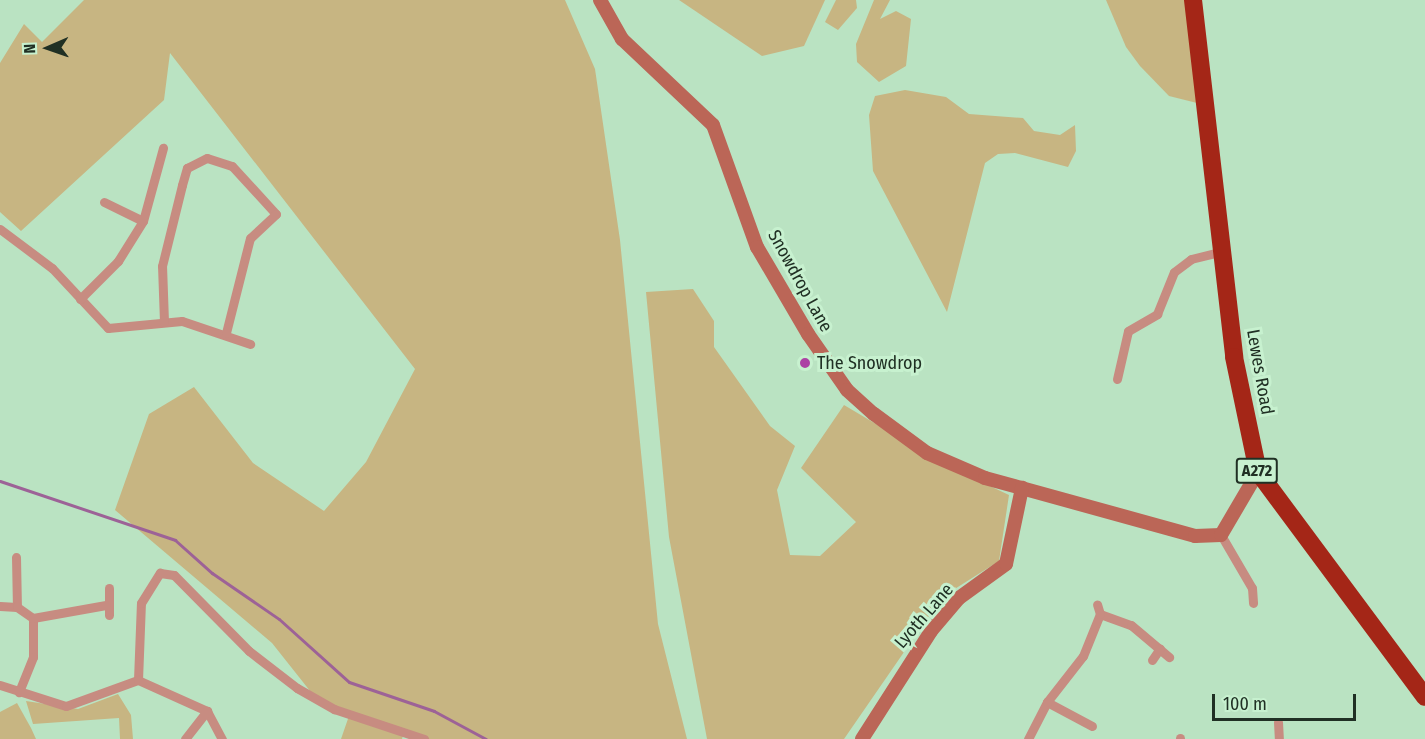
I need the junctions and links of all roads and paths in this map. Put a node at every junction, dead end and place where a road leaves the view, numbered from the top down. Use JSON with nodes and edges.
{"nodes":[{"id":1,"x":600,"y":0,"type":"edge"},
{"id":2,"x":1193,"y":0,"type":"edge"},
{"id":3,"x":163,"y":148,"type":"dead end"},
{"id":4,"x":104,"y":202,"type":"dead end"},
{"id":5,"x":143,"y":221,"type":"junction"},
{"id":6,"x":1,"y":233,"type":"edge"},
{"id":7,"x":1225,"y":250,"type":"junction"},
{"id":8,"x":80,"y":299,"type":"junction"},
{"id":9,"x":164,"y":322,"type":"junction"},
{"id":10,"x":226,"y":333,"type":"junction"},
{"id":11,"x":250,"y":345,"type":"dead end"},
{"id":12,"x":1117,"y":379,"type":"dead end"},
{"id":13,"x":1258,"y":472,"type":"junction"},
{"id":14,"x":1022,"y":488,"type":"junction"},
{"id":15,"x":1221,"y":535,"type":"junction"},
{"id":16,"x":16,"y":557,"type":"dead end"},
{"id":17,"x":109,"y":588,"type":"dead end"},
{"id":18,"x":1253,"y":603,"type":"dead end"},
{"id":19,"x":1097,"y":604,"type":"dead end"},
{"id":20,"x":106,"y":605,"type":"junction"},
{"id":21,"x":0,"y":606,"type":"edge"},
{"id":22,"x":17,"y":607,"type":"junction"},
{"id":23,"x":1100,"y":614,"type":"junction"},
{"id":24,"x":109,"y":615,"type":"dead end"},
{"id":25,"x":33,"y":618,"type":"junction"},
{"id":26,"x":1160,"y":648,"type":"junction"},
{"id":27,"x":1169,"y":657,"type":"dead end"},
{"id":28,"x":1152,"y":660,"type":"dead end"},
{"id":29,"x":138,"y":680,"type":"junction"},
{"id":30,"x":0,"y":685,"type":"edge"},
{"id":31,"x":19,"y":692,"type":"junction"},
{"id":32,"x":1425,"y":697,"type":"edge"},
{"id":33,"x":1047,"y":702,"type":"junction"},
{"id":34,"x":207,"y":711,"type":"junction"},
{"id":35,"x":1278,"y":722,"type":"dead end"},
{"id":36,"x":1079,"y":731,"type":"dead end"},
{"id":37,"x":1282,"y":737,"type":"edge"},
{"id":38,"x":224,"y":738,"type":"edge"},
{"id":39,"x":185,"y":739,"type":"edge"},
{"id":40,"x":424,"y":739,"type":"edge"},
{"id":41,"x":862,"y":739,"type":"edge"},
{"id":42,"x":1028,"y":739,"type":"edge"}],
"edges":[{"from":1,"to":14,"type":"street","name":"Snowdrop Lane"},
{"from":2,"to":7,"type":"highway","name":"Lewes Road","number":"A272"},
{"from":3,"to":5,"type":"street"},
{"from":4,"to":5,"type":"street"},
{"from":5,"to":8,"type":"street"},
{"from":6,"to":8,"type":"street"},
{"from":7,"to":12,"type":"street"},
{"from":7,"to":13,"type":"highway","name":"Lewes Road","number":"A272"},
{"from":8,"to":9,"type":"street"},
{"from":9,"to":10,"type":"street"},
{"from":9,"to":10,"type":"street"},
{"from":10,"to":11,"type":"street"},
{"from":13,"to":15,"type":"street"},
{"from":13,"to":32,"type":"highway","name":"Lewes Road","number":"A272"},
{"from":14,"to":15,"type":"street","name":"Snowdrop Lane"},
{"from":14,"to":41,"type":"street","name":"Lyoth Lane"},
{"from":15,"to":18,"type":"street"},
{"from":16,"to":22,"type":"street"},
{"from":17,"to":20,"type":"street"},
{"from":19,"to":23,"type":"street"},
{"from":20,"to":24,"type":"street"},
{"from":20,"to":25,"type":"street"},
{"from":21,"to":22,"type":"street"},
{"from":22,"to":25,"type":"street"},
{"from":23,"to":26,"type":"street"},
{"from":23,"to":33,"type":"street"},
{"from":25,"to":31,"type":"street"},
{"from":26,"to":27,"type":"street"},
{"from":26,"to":28,"type":"street"},
{"from":29,"to":31,"type":"street"},
{"from":29,"to":34,"type":"street"},
{"from":29,"to":40,"type":"street"},
{"from":30,"to":31,"type":"street"},
{"from":33,"to":36,"type":"street"},
{"from":33,"to":42,"type":"street"},
{"from":34,"to":38,"type":"street"},
{"from":34,"to":39,"type":"street"},
{"from":35,"to":37,"type":"street"}]}
